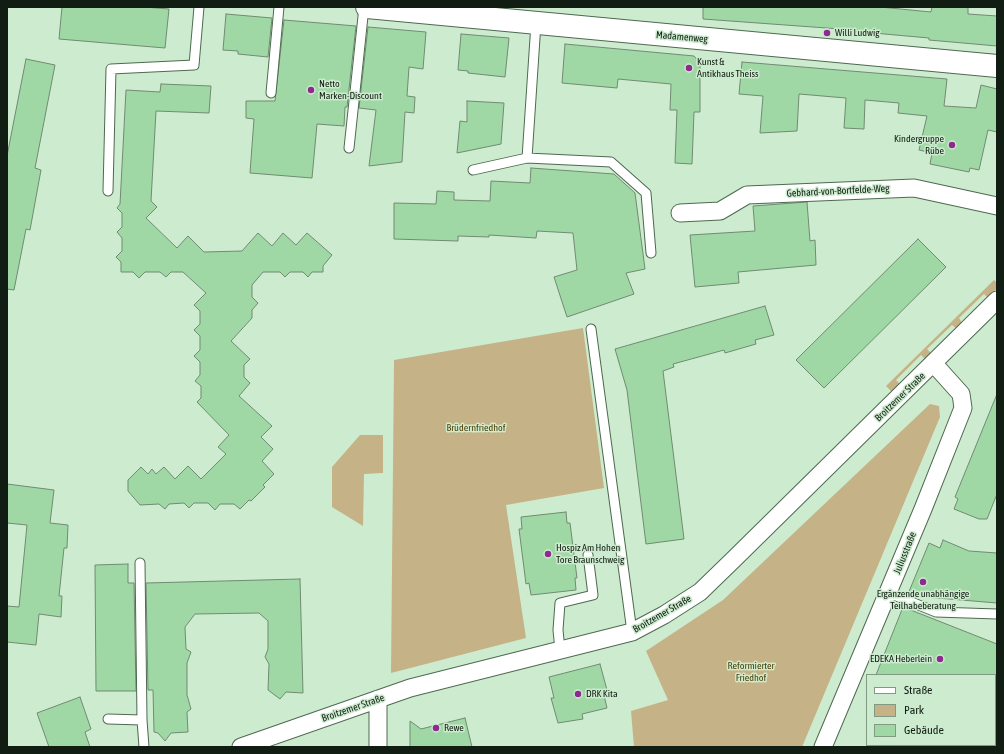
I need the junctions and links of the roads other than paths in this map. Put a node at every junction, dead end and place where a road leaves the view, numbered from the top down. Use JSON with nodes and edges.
{"nodes":[{"id":1,"x":199,"y":7,"type":"edge"},
{"id":2,"x":279,"y":7,"type":"edge"},
{"id":3,"x":364,"y":7,"type":"edge"},
{"id":4,"x":367,"y":7,"type":"edge"},
{"id":5,"x":536,"y":23,"type":"junction"},
{"id":6,"x":997,"y":66,"type":"edge"},
{"id":7,"x":271,"y":93,"type":"dead end"},
{"id":8,"x":349,"y":148,"type":"dead end"},
{"id":9,"x":527,"y":158,"type":"junction"},
{"id":10,"x":473,"y":170,"type":"dead end"},
{"id":11,"x":108,"y":191,"type":"dead end"},
{"id":12,"x":997,"y":206,"type":"edge"},
{"id":13,"x":680,"y":213,"type":"dead end"},
{"id":14,"x":651,"y":253,"type":"dead end"},
{"id":15,"x":997,"y":300,"type":"edge"},
{"id":16,"x":591,"y":329,"type":"dead end"},
{"id":17,"x":934,"y":364,"type":"junction"},
{"id":18,"x":588,"y":556,"type":"dead end"},
{"id":19,"x":140,"y":563,"type":"dead end"},
{"id":20,"x":889,"y":593,"type":"junction"},
{"id":21,"x":997,"y":614,"type":"edge"},
{"id":22,"x":632,"y":632,"type":"junction"},
{"id":23,"x":560,"y":650,"type":"junction"},
{"id":24,"x":378,"y":700,"type":"junction"},
{"id":25,"x":108,"y":719,"type":"dead end"},
{"id":26,"x":142,"y":720,"type":"junction"},
{"id":27,"x":144,"y":747,"type":"edge"},
{"id":28,"x":241,"y":747,"type":"edge"},
{"id":29,"x":378,"y":747,"type":"edge"},
{"id":30,"x":823,"y":747,"type":"edge"}],
"edges":[{"from":1,"to":11,"type":"lane"},
{"from":2,"to":7,"type":"lane"},
{"from":3,"to":8,"type":"lane"},
{"from":4,"to":5,"type":"street","name":"Madamenweg"},
{"from":5,"to":6,"type":"street","name":"Madamenweg"},
{"from":5,"to":9,"type":"lane"},
{"from":9,"to":10,"type":"lane"},
{"from":9,"to":14,"type":"lane"},
{"from":12,"to":13,"type":"street","name":"Gebhard-von-Bortfelde-Weg"},
{"from":15,"to":17,"type":"street","name":"Broitzemer Straße"},
{"from":16,"to":22,"type":"lane"},
{"from":17,"to":20,"type":"street","name":"Juliusstraße"},
{"from":17,"to":22,"type":"street","name":"Broitzemer Straße"},
{"from":18,"to":23,"type":"lane"},
{"from":19,"to":26,"type":"lane"},
{"from":20,"to":21,"type":"lane"},
{"from":20,"to":30,"type":"street","name":"Juliusstraße"},
{"from":22,"to":23,"type":"street","name":"Broitzemer Straße"},
{"from":23,"to":24,"type":"street","name":"Broitzemer Straße"},
{"from":24,"to":28,"type":"street","name":"Broitzemer Straße"},
{"from":24,"to":29,"type":"street"},
{"from":25,"to":26,"type":"lane"},
{"from":26,"to":27,"type":"lane"}]}
